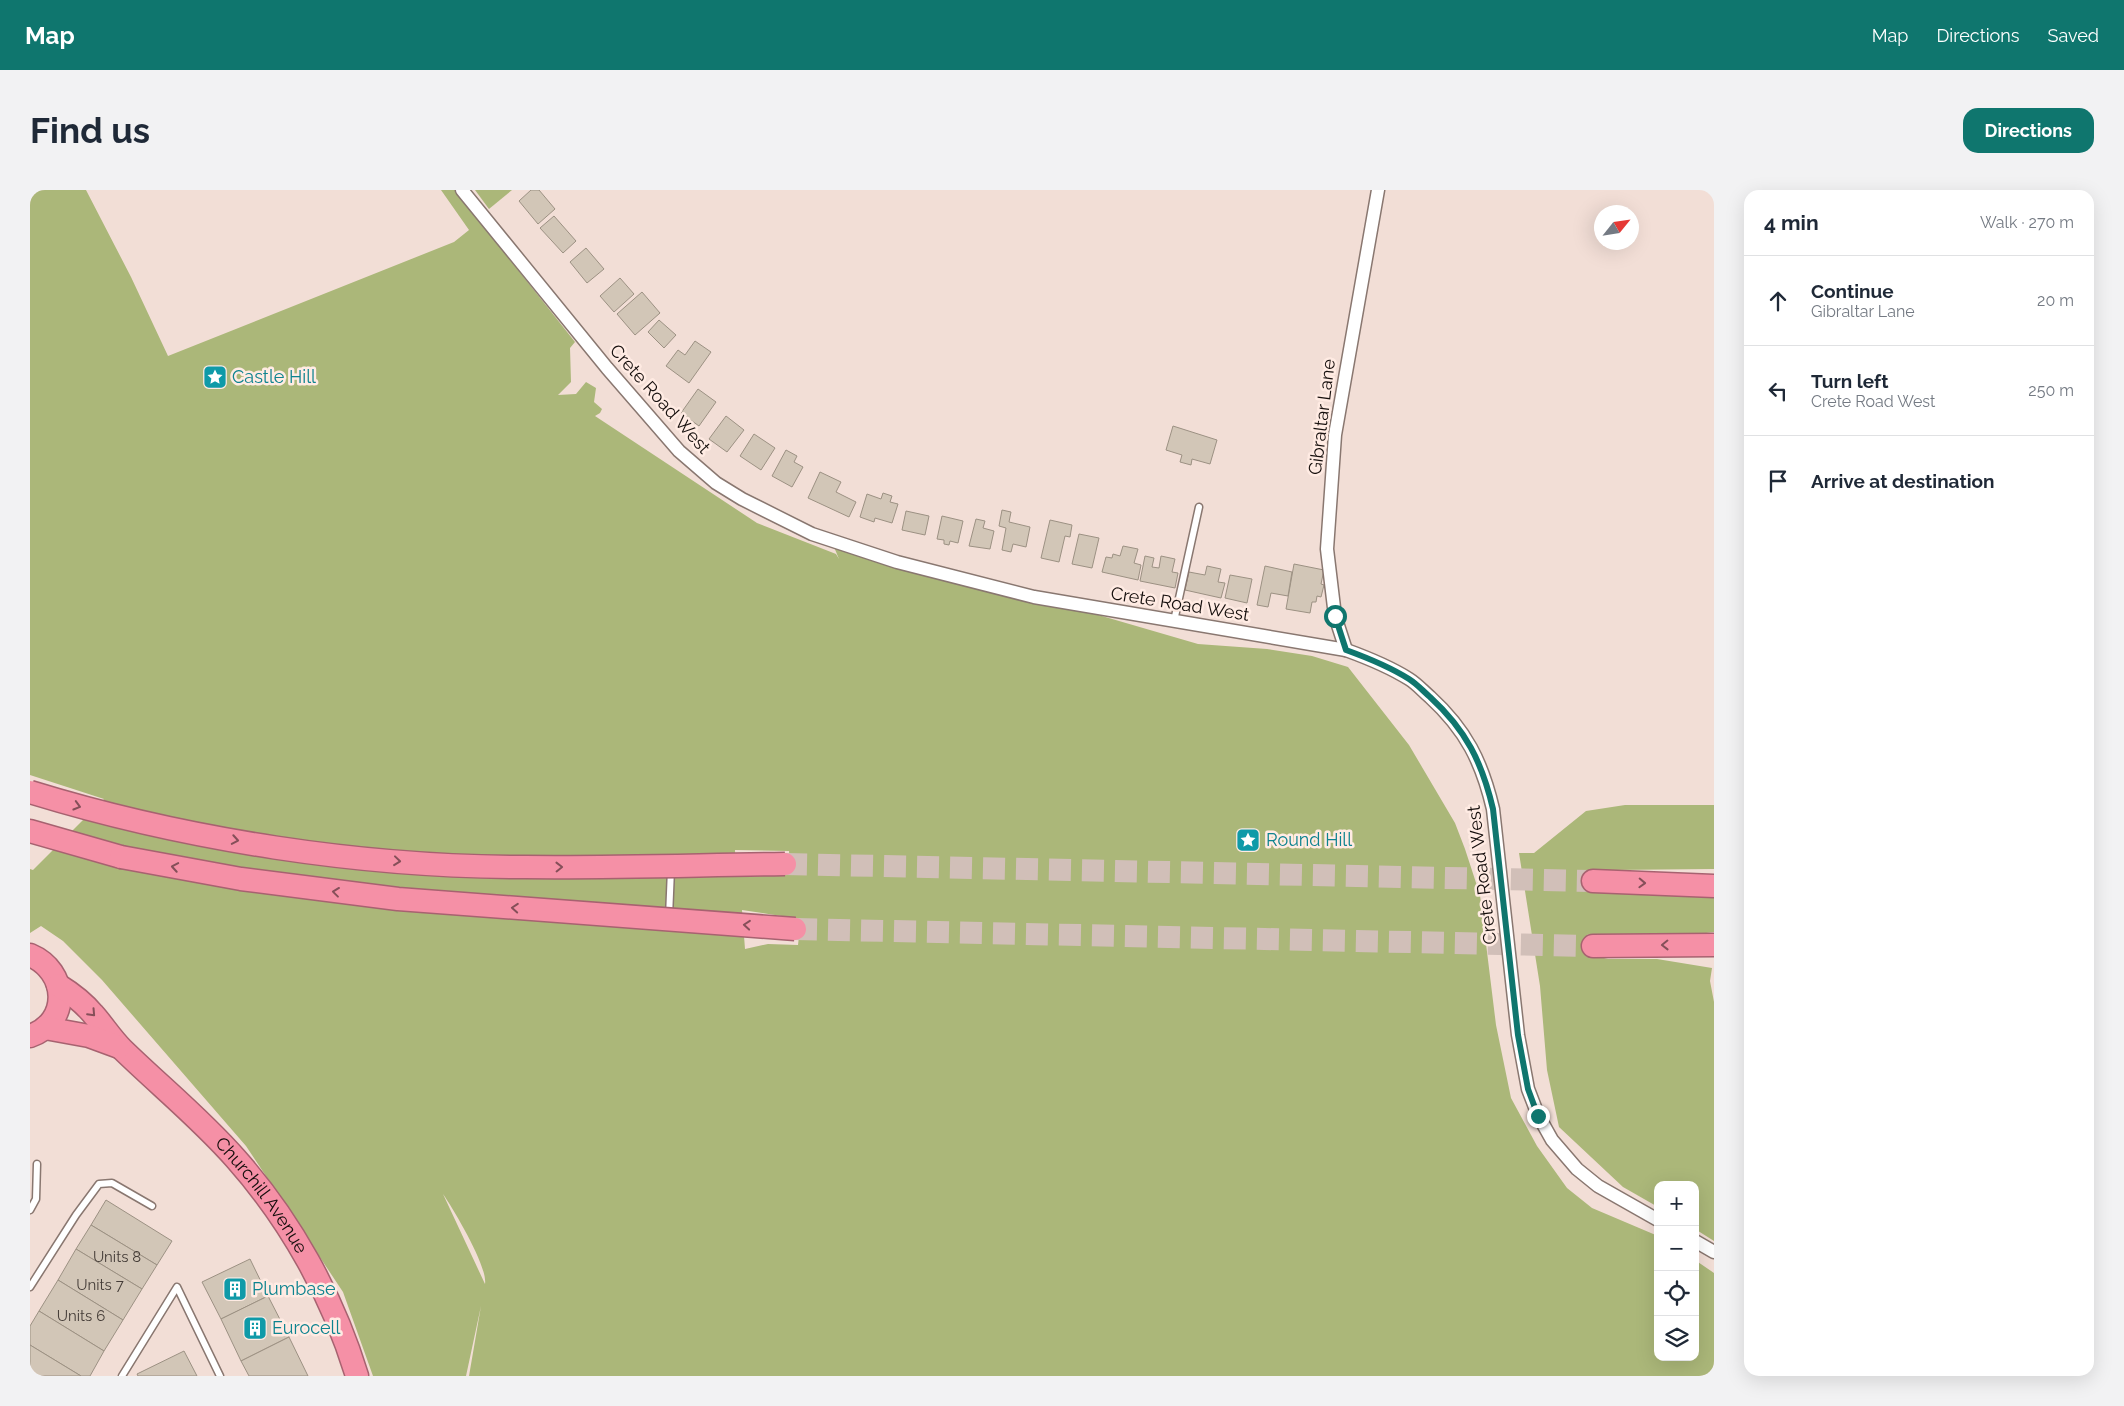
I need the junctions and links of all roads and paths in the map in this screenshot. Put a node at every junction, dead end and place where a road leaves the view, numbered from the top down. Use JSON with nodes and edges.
{"nodes":[{"id":1,"x":462,"y":190,"type":"edge"},
{"id":2,"x":1378,"y":190,"type":"edge"},
{"id":3,"x":1199,"y":507,"type":"dead end"},
{"id":4,"x":1174,"y":621,"type":"junction"},
{"id":5,"x":1346,"y":650,"type":"junction"},
{"id":6,"x":30,"y":792,"type":"edge"},
{"id":7,"x":30,"y":831,"type":"edge"},
{"id":8,"x":785,"y":864,"type":"tunnel mouth"},
{"id":9,"x":671,"y":865,"type":"junction"},
{"id":10,"x":1593,"y":881,"type":"tunnel mouth"},
{"id":11,"x":1714,"y":886,"type":"edge"},
{"id":12,"x":669,"y":918,"type":"junction"},
{"id":13,"x":796,"y":929,"type":"tunnel mouth"},
{"id":14,"x":1714,"y":945,"type":"edge"},
{"id":15,"x":1593,"y":946,"type":"tunnel mouth"},
{"id":16,"x":30,"y":955,"type":"edge"},
{"id":17,"x":58,"y":985,"type":"junction"},
{"id":18,"x":37,"y":1032,"type":"edge"},
{"id":19,"x":120,"y":1047,"type":"junction"},
{"id":20,"x":37,"y":1164,"type":"dead end"},
{"id":21,"x":152,"y":1206,"type":"dead end"},
{"id":22,"x":30,"y":1210,"type":"edge"},
{"id":23,"x":1654,"y":1218,"type":"edge"},
{"id":24,"x":1699,"y":1243,"type":"edge"},
{"id":25,"x":1714,"y":1252,"type":"edge"},
{"id":26,"x":30,"y":1287,"type":"edge"},
{"id":27,"x":122,"y":1376,"type":"edge"},
{"id":28,"x":220,"y":1376,"type":"edge"},
{"id":29,"x":357,"y":1376,"type":"edge"}],
"edges":[{"from":1,"to":4,"type":"street","name":"Crete Road West"},
{"from":2,"to":5,"type":"street","name":"Gibraltar Lane"},
{"from":3,"to":4,"type":"lane"},
{"from":4,"to":5,"type":"street","name":"Crete Road West"},
{"from":5,"to":23,"type":"street","name":"Crete Road West"},
{"from":6,"to":9,"type":"highway","one_way":true,"bridge":true},
{"from":12,"to":7,"type":"highway","one_way":true,"bridge":true},
{"from":8,"to":9,"type":"highway","bridge":true},
{"from":9,"to":12,"type":"lane"},
{"from":10,"to":11,"type":"highway","one_way":true},
{"from":13,"to":12,"type":"highway","one_way":true,"bridge":true},
{"from":14,"to":15,"type":"highway","one_way":true},
{"from":16,"to":17,"type":"highway"},
{"from":17,"to":18,"type":"highway"},
{"from":17,"to":19,"type":"highway","name":"Churchill Avenue","one_way":true},
{"from":18,"to":19,"type":"highway","name":"Churchill Avenue"},
{"from":19,"to":29,"type":"highway","name":"Churchill Avenue"},
{"from":20,"to":22,"type":"lane"},
{"from":21,"to":26,"type":"lane"},
{"from":24,"to":25,"type":"street"},
{"from":27,"to":28,"type":"lane"}]}
